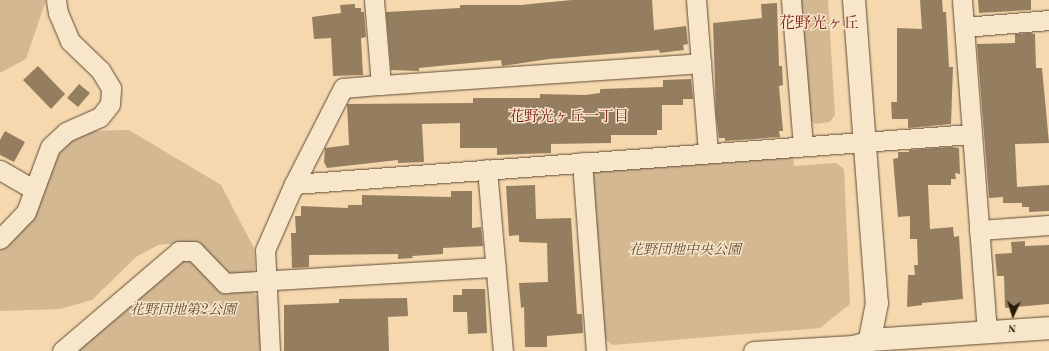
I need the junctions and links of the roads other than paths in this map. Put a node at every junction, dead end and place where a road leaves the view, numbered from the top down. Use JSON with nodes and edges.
{"nodes":[{"id":1,"x":56,"y":0,"type":"edge"},
{"id":2,"x":374,"y":0,"type":"edge"},
{"id":3,"x":696,"y":0,"type":"edge"},
{"id":4,"x":792,"y":0,"type":"edge"},
{"id":5,"x":854,"y":0,"type":"edge"},
{"id":6,"x":962,"y":0,"type":"edge"},
{"id":7,"x":1049,"y":20,"type":"edge"},
{"id":8,"x":964,"y":27,"type":"junction"},
{"id":9,"x":701,"y":63,"type":"junction"},
{"id":10,"x":381,"y":85,"type":"junction"},
{"id":11,"x":972,"y":134,"type":"junction"},
{"id":12,"x":865,"y":141,"type":"junction"},
{"id":13,"x":803,"y":145,"type":"junction"},
{"id":14,"x":708,"y":152,"type":"junction"},
{"id":15,"x":582,"y":162,"type":"junction"},
{"id":16,"x":488,"y":169,"type":"junction"},
{"id":17,"x":0,"y":170,"type":"edge"},
{"id":18,"x":294,"y":184,"type":"junction"},
{"id":19,"x":34,"y":190,"type":"junction"},
{"id":20,"x":1049,"y":225,"type":"edge"},
{"id":21,"x":979,"y":230,"type":"junction"},
{"id":22,"x":0,"y":239,"type":"edge"},
{"id":23,"x":496,"y":266,"type":"junction"},
{"id":24,"x":265,"y":282,"type":"junction"},
{"id":25,"x":1049,"y":328,"type":"edge"},
{"id":26,"x":987,"y":332,"type":"junction"},
{"id":27,"x":859,"y":346,"type":"edge"},
{"id":28,"x":799,"y":349,"type":"edge"},
{"id":29,"x":62,"y":351,"type":"edge"},
{"id":30,"x":270,"y":351,"type":"edge"},
{"id":31,"x":503,"y":351,"type":"edge"},
{"id":32,"x":596,"y":351,"type":"edge"},
{"id":33,"x":753,"y":351,"type":"edge"}],
"edges":[{"from":1,"to":19,"type":"street"},
{"from":2,"to":10,"type":"street"},
{"from":3,"to":9,"type":"street"},
{"from":4,"to":13,"type":"street"},
{"from":5,"to":12,"type":"street"},
{"from":6,"to":8,"type":"street"},
{"from":7,"to":8,"type":"street"},
{"from":8,"to":11,"type":"street"},
{"from":9,"to":10,"type":"street"},
{"from":9,"to":14,"type":"street"},
{"from":10,"to":18,"type":"street"},
{"from":11,"to":12,"type":"street"},
{"from":11,"to":21,"type":"street"},
{"from":12,"to":13,"type":"street"},
{"from":12,"to":27,"type":"street"},
{"from":13,"to":14,"type":"street"},
{"from":14,"to":15,"type":"street"},
{"from":15,"to":16,"type":"street"},
{"from":15,"to":32,"type":"street"},
{"from":16,"to":18,"type":"street"},
{"from":16,"to":23,"type":"street"},
{"from":17,"to":19,"type":"street"},
{"from":18,"to":24,"type":"street"},
{"from":19,"to":22,"type":"street"},
{"from":20,"to":21,"type":"street"},
{"from":21,"to":26,"type":"street"},
{"from":23,"to":24,"type":"street"},
{"from":23,"to":31,"type":"street"},
{"from":24,"to":29,"type":"street"},
{"from":24,"to":30,"type":"street"},
{"from":25,"to":26,"type":"street"},
{"from":26,"to":27,"type":"street"},
{"from":27,"to":28,"type":"street"},
{"from":28,"to":33,"type":"street"}]}
